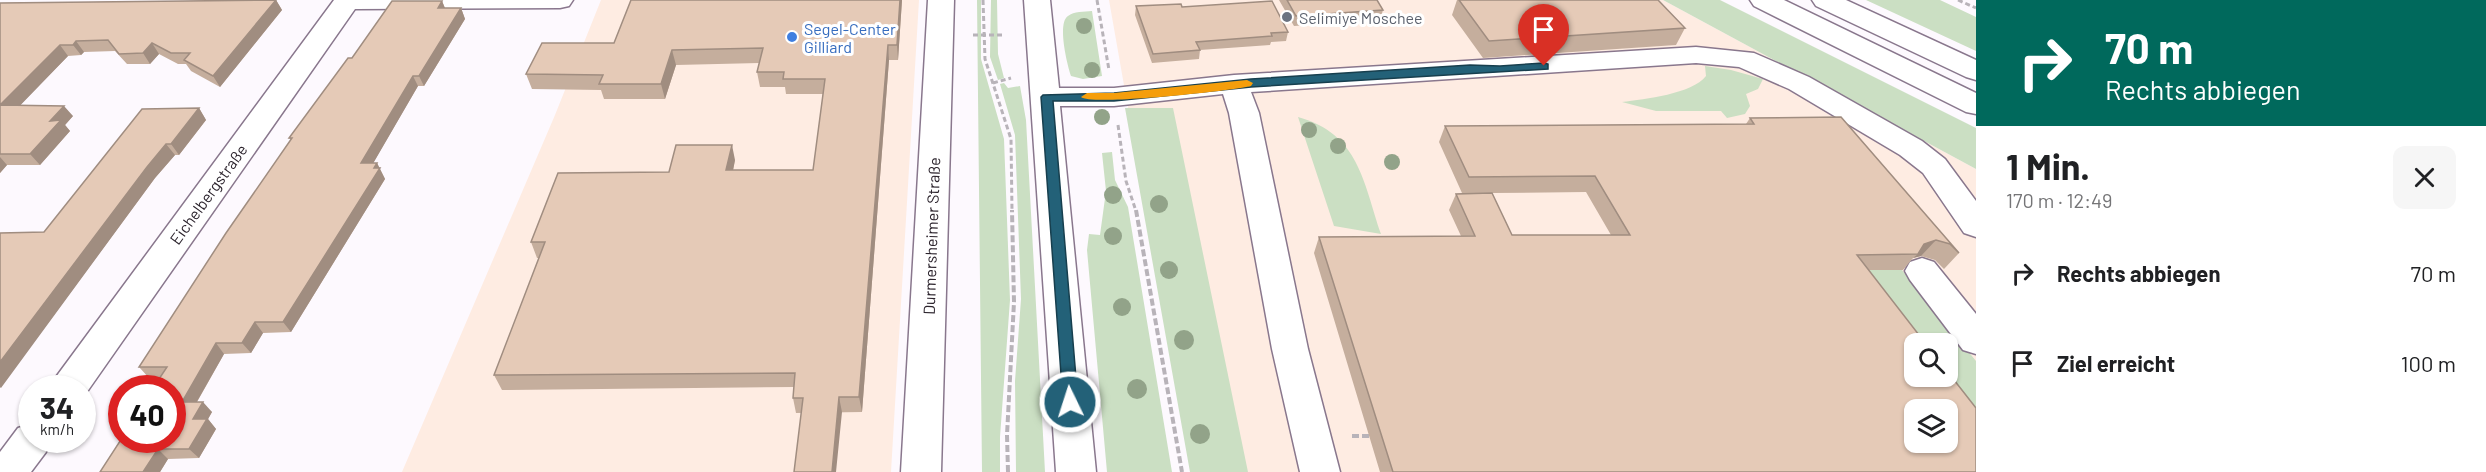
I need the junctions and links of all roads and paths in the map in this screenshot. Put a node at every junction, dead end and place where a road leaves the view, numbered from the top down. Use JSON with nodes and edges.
{"nodes":[{"id":1,"x":560,"y":0,"type":"edge"},
{"id":2,"x":941,"y":0,"type":"edge"},
{"id":3,"x":983,"y":0,"type":"edge"},
{"id":4,"x":1037,"y":0,"type":"edge"},
{"id":5,"x":1763,"y":0,"type":"edge"},
{"id":6,"x":1825,"y":0,"type":"edge"},
{"id":7,"x":1958,"y":0,"type":"edge"},
{"id":8,"x":347,"y":1,"type":"edge"},
{"id":9,"x":1976,"y":9,"type":"edge"},
{"id":10,"x":1976,"y":71,"type":"edge"},
{"id":11,"x":1012,"y":77,"type":"dead end"},
{"id":12,"x":993,"y":83,"type":"junction"},
{"id":13,"x":1234,"y":84,"type":"junction"},
{"id":14,"x":1047,"y":97,"type":"junction"},
{"id":15,"x":1976,"y":105,"type":"edge"},
{"id":16,"x":1126,"y":181,"type":"dead end"},
{"id":17,"x":1976,"y":225,"type":"edge"},
{"id":18,"x":1922,"y":271,"type":"edge"},
{"id":19,"x":1976,"y":340,"type":"edge"},
{"id":20,"x":78,"y":375,"type":"edge"},
{"id":21,"x":921,"y":472,"type":"edge"},
{"id":22,"x":1008,"y":472,"type":"edge"},
{"id":23,"x":1076,"y":472,"type":"edge"},
{"id":24,"x":1182,"y":472,"type":"edge"},
{"id":25,"x":1320,"y":472,"type":"edge"}],
"edges":[{"from":1,"to":8,"type":"main road"},
{"from":2,"to":21,"type":"main road","name":"Durmersheimer Straße"},
{"from":3,"to":12,"type":"path"},
{"from":4,"to":14,"type":"main road"},
{"from":5,"to":15,"type":"main road"},
{"from":6,"to":10,"type":"main road"},
{"from":7,"to":9,"type":"path"},
{"from":8,"to":20,"type":"main road","name":"Eichelbergstraße"},
{"from":11,"to":12,"type":"path"},
{"from":12,"to":22,"type":"path"},
{"from":13,"to":14,"type":"main road"},
{"from":13,"to":17,"type":"main road"},
{"from":13,"to":25,"type":"main road"},
{"from":14,"to":23,"type":"main road"},
{"from":16,"to":24,"type":"path"},
{"from":18,"to":19,"type":"main road"}]}
